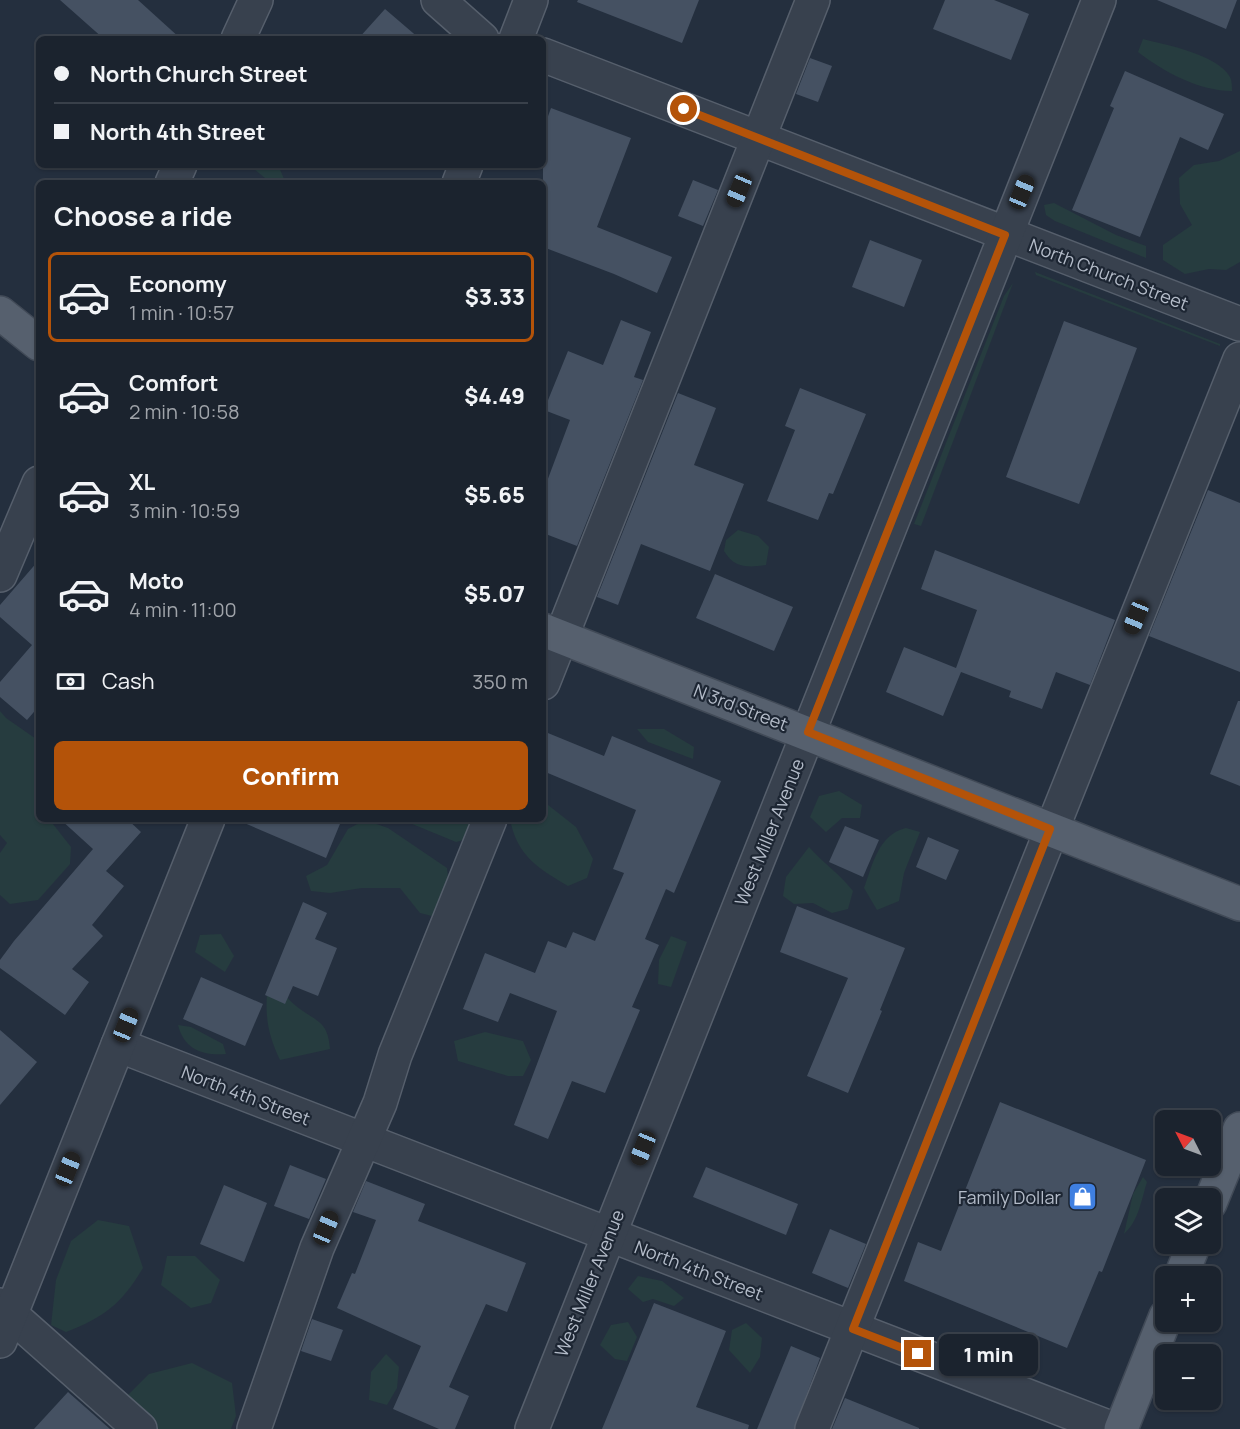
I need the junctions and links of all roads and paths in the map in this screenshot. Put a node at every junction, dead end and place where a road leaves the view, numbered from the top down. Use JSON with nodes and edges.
{"nodes":[{"id":1,"x":255,"y":0,"type":"edge"},
{"id":2,"x":438,"y":0,"type":"edge"},
{"id":3,"x":531,"y":0,"type":"edge"},
{"id":4,"x":813,"y":0,"type":"edge"},
{"id":5,"x":1099,"y":0,"type":"edge"},
{"id":6,"x":239,"y":36,"type":"edge"},
{"id":7,"x":479,"y":36,"type":"edge"},
{"id":8,"x":517,"y":36,"type":"edge"},
{"id":9,"x":546,"y":56,"type":"edge"},
{"id":10,"x":758,"y":138,"type":"junction"},
{"id":11,"x":1005,"y":235,"type":"junction"},
{"id":12,"x":0,"y":314,"type":"edge"},
{"id":13,"x":1240,"y":324,"type":"edge"},
{"id":14,"x":36,"y":342,"type":"edge"},
{"id":15,"x":1240,"y":359,"type":"edge"},
{"id":16,"x":36,"y":490,"type":"edge"},
{"id":17,"x":0,"y":575,"type":"edge"},
{"id":18,"x":552,"y":633,"type":"edge"},
{"id":19,"x":546,"y":666,"type":"edge"},
{"id":20,"x":808,"y":732,"type":"junction"},
{"id":21,"x":206,"y":822,"type":"edge"},
{"id":22,"x":489,"y":822,"type":"edge"},
{"id":23,"x":1050,"y":829,"type":"junction"},
{"id":24,"x":1240,"y":904,"type":"edge"},
{"id":25,"x":118,"y":1045,"type":"junction"},
{"id":26,"x":1240,"y":1129,"type":"edge"},
{"id":27,"x":363,"y":1140,"type":"junction"},
{"id":28,"x":1216,"y":1188,"type":"edge"},
{"id":29,"x":609,"y":1235,"type":"junction"},
{"id":30,"x":4,"y":1320,"type":"edge"},
{"id":31,"x":853,"y":1329,"type":"junction"},
{"id":32,"x":1160,"y":1332,"type":"edge"},
{"id":33,"x":140,"y":1429,"type":"edge"},
{"id":34,"x":254,"y":1429,"type":"edge"},
{"id":35,"x":532,"y":1429,"type":"edge"},
{"id":36,"x":812,"y":1429,"type":"edge"},
{"id":37,"x":1113,"y":1429,"type":"edge"},
{"id":38,"x":1121,"y":1429,"type":"edge"}],
"edges":[{"from":1,"to":6,"type":"street"},
{"from":2,"to":7,"type":"street"},
{"from":3,"to":8,"type":"street"},
{"from":4,"to":10,"type":"street"},
{"from":5,"to":11,"type":"street","name":"West Miller Avenue"},
{"from":9,"to":10,"type":"street","name":"North Church Street"},
{"from":10,"to":11,"type":"street","name":"North Church Street"},
{"from":10,"to":18,"type":"street"},
{"from":11,"to":13,"type":"street","name":"North Church Street"},
{"from":11,"to":20,"type":"street","name":"West Miller Avenue"},
{"from":12,"to":14,"type":"main road"},
{"from":15,"to":23,"type":"street"},
{"from":16,"to":17,"type":"street"},
{"from":18,"to":19,"type":"street"},
{"from":18,"to":20,"type":"main road","name":"N 3rd Street"},
{"from":20,"to":23,"type":"main road","name":"N 3rd Street"},
{"from":20,"to":29,"type":"street","name":"West Miller Avenue"},
{"from":21,"to":25,"type":"street"},
{"from":22,"to":27,"type":"street"},
{"from":23,"to":24,"type":"main road","name":"N 3rd Street"},
{"from":23,"to":31,"type":"street"},
{"from":25,"to":27,"type":"street","name":"North 4th Street"},
{"from":25,"to":30,"type":"street"},
{"from":26,"to":28,"type":"main road"},
{"from":27,"to":29,"type":"street","name":"North 4th Street"},
{"from":27,"to":34,"type":"street"},
{"from":29,"to":31,"type":"street","name":"North 4th Street"},
{"from":29,"to":35,"type":"street","name":"West Miller Avenue"},
{"from":30,"to":33,"type":"street"},
{"from":31,"to":36,"type":"street"},
{"from":31,"to":37,"type":"street","name":"North 4th Street"},
{"from":32,"to":38,"type":"main road"}]}
